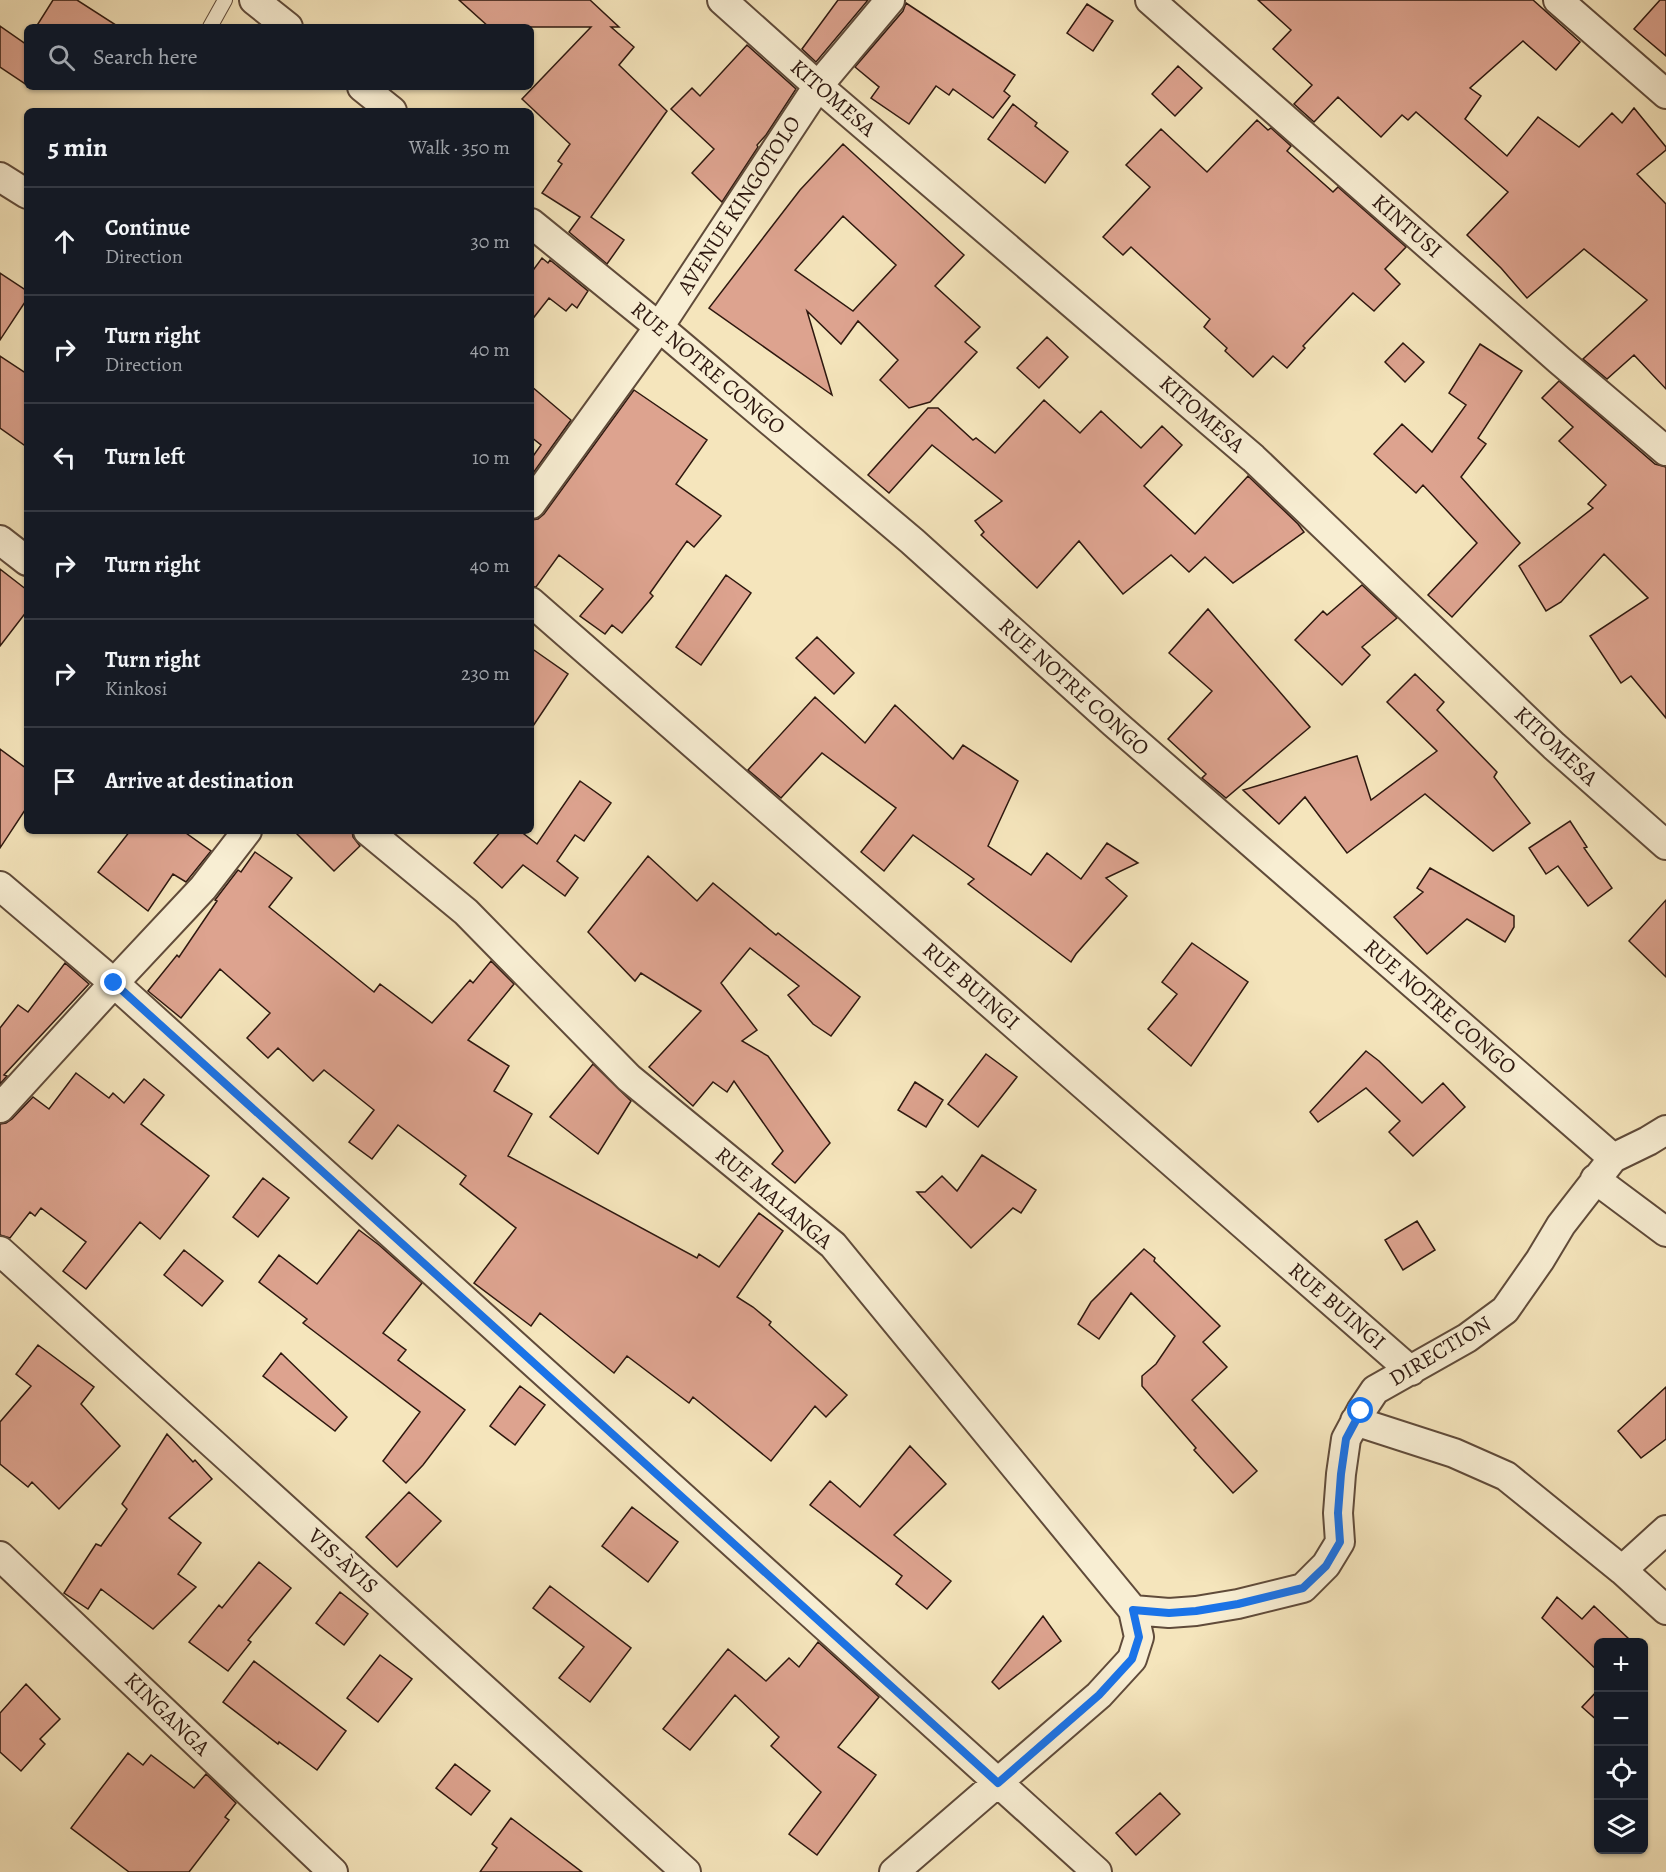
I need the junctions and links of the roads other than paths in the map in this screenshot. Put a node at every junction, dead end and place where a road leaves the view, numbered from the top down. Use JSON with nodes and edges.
{"nodes":[{"id":1,"x":225,"y":0,"type":"edge"},
{"id":2,"x":254,"y":0,"type":"edge"},
{"id":3,"x":722,"y":0,"type":"edge"},
{"id":4,"x":890,"y":0,"type":"edge"},
{"id":5,"x":1150,"y":0,"type":"edge"},
{"id":6,"x":1558,"y":0,"type":"edge"},
{"id":7,"x":212,"y":24,"type":"edge"},
{"id":8,"x":284,"y":24,"type":"edge"},
{"id":9,"x":818,"y":86,"type":"junction"},
{"id":10,"x":366,"y":90,"type":"edge"},
{"id":11,"x":1666,"y":94,"type":"edge"},
{"id":12,"x":388,"y":108,"type":"edge"},
{"id":13,"x":0,"y":177,"type":"edge"},
{"id":14,"x":24,"y":192,"type":"edge"},
{"id":15,"x":534,"y":225,"type":"edge"},
{"id":16,"x":660,"y":327,"type":"junction"},
{"id":17,"x":1666,"y":451,"type":"edge"},
{"id":18,"x":534,"y":500,"type":"edge"},
{"id":19,"x":0,"y":540,"type":"edge"},
{"id":20,"x":24,"y":559,"type":"edge"},
{"id":21,"x":534,"y":605,"type":"edge"},
{"id":22,"x":245,"y":834,"type":"edge"},
{"id":23,"x":372,"y":834,"type":"edge"},
{"id":24,"x":1666,"y":845,"type":"edge"},
{"id":25,"x":0,"y":886,"type":"edge"},
{"id":26,"x":114,"y":983,"type":"junction"},
{"id":27,"x":0,"y":1108,"type":"edge"},
{"id":28,"x":1666,"y":1130,"type":"edge"},
{"id":29,"x":1604,"y":1168,"type":"junction"},
{"id":30,"x":1666,"y":1232,"type":"edge"},
{"id":31,"x":0,"y":1251,"type":"edge"},
{"id":32,"x":1411,"y":1371,"type":"junction"},
{"id":33,"x":1356,"y":1421,"type":"junction"},
{"id":34,"x":1666,"y":1530,"type":"edge"},
{"id":35,"x":0,"y":1556,"type":"edge"},
{"id":36,"x":1622,"y":1570,"type":"junction"},
{"id":37,"x":1133,"y":1610,"type":"junction"},
{"id":38,"x":1666,"y":1610,"type":"edge"},
{"id":39,"x":998,"y":1783,"type":"junction"},
{"id":40,"x":333,"y":1872,"type":"edge"},
{"id":41,"x":686,"y":1872,"type":"edge"},
{"id":42,"x":894,"y":1872,"type":"edge"},
{"id":43,"x":1096,"y":1872,"type":"edge"}],
"edges":[{"from":1,"to":7,"type":"lane"},
{"from":2,"to":8,"type":"street"},
{"from":3,"to":9,"type":"street","name":"KITOMESA"},
{"from":4,"to":9,"type":"street","name":"AVENUE KINGOTOLO"},
{"from":5,"to":17,"type":"street","name":"KINTUSI"},
{"from":6,"to":11,"type":"street"},
{"from":9,"to":16,"type":"street","name":"AVENUE KINGOTOLO"},
{"from":9,"to":24,"type":"street","name":"KITOMESA"},
{"from":10,"to":12,"type":"street"},
{"from":13,"to":14,"type":"street"},
{"from":15,"to":16,"type":"street","name":"RUE NOTRE CONGO"},
{"from":16,"to":18,"type":"street","name":"AVENUE KINGOTOLO"},
{"from":16,"to":29,"type":"street","name":"RUE NOTRE CONGO"},
{"from":19,"to":20,"type":"street"},
{"from":21,"to":32,"type":"street","name":"RUE BUINGI"},
{"from":22,"to":26,"type":"street"},
{"from":23,"to":37,"type":"street","name":"RUE MALANGA"},
{"from":25,"to":26,"type":"street"},
{"from":26,"to":27,"type":"street"},
{"from":26,"to":39,"type":"street"},
{"from":28,"to":29,"type":"street","name":"DIRECTION"},
{"from":29,"to":30,"type":"street","name":"RUE NOTRE CONGO"},
{"from":29,"to":32,"type":"street","name":"DIRECTION"},
{"from":31,"to":41,"type":"street","name":"VIS-ÀVIS"},
{"from":32,"to":33,"type":"street","name":"DIRECTION"},
{"from":33,"to":36,"type":"street"},
{"from":33,"to":37,"type":"street","name":"DIRECTION"},
{"from":34,"to":36,"type":"street"},
{"from":35,"to":40,"type":"street","name":"KINGANGA"},
{"from":36,"to":38,"type":"street"},
{"from":37,"to":39,"type":"street"},
{"from":39,"to":42,"type":"street"},
{"from":39,"to":43,"type":"street"}]}
